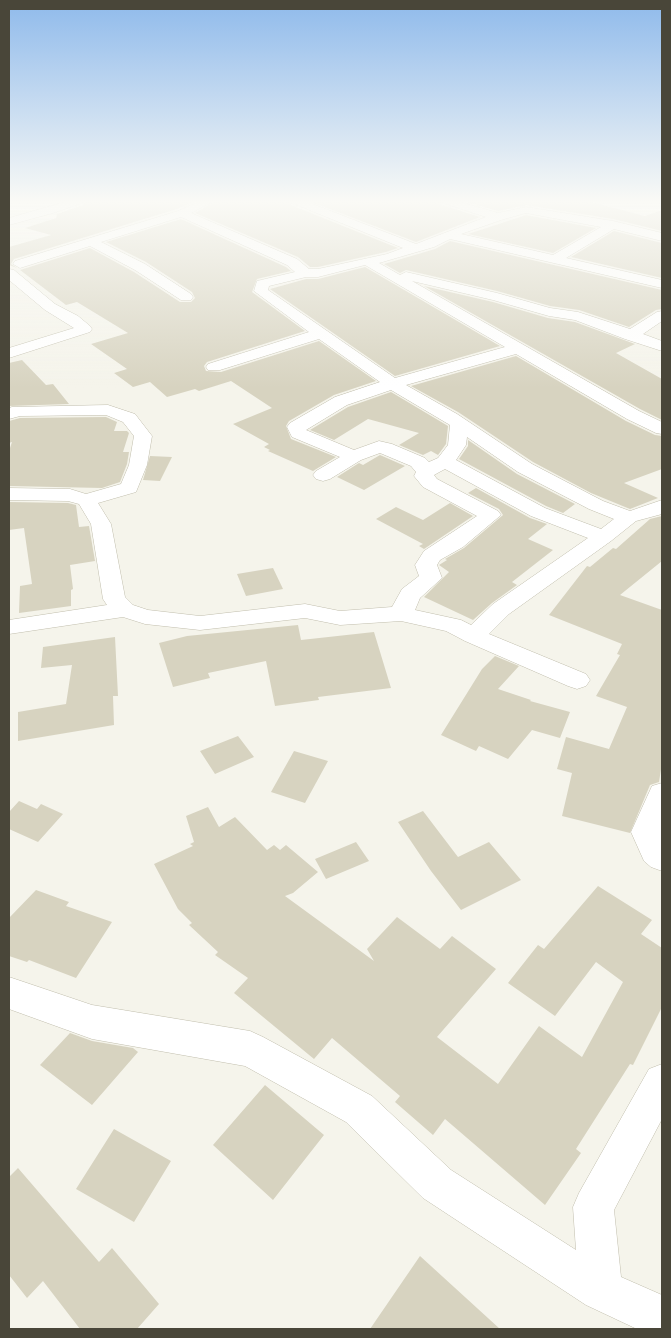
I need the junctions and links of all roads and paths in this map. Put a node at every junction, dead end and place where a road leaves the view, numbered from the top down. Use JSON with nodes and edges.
{"nodes":[{"id":1,"x":30,"y":263,"type":"edge"},
{"id":2,"x":133,"y":263,"type":"edge"},
{"id":3,"x":293,"y":263,"type":"edge"},
{"id":4,"x":357,"y":263,"type":"edge"},
{"id":5,"x":371,"y":263,"type":"edge"},
{"id":6,"x":569,"y":263,"type":"edge"},
{"id":7,"x":14,"y":269,"type":"edge"},
{"id":8,"x":306,"y":273,"type":"junction"},
{"id":9,"x":386,"y":273,"type":"junction"},
{"id":10,"x":662,"y":284,"type":"edge"},
{"id":11,"x":186,"y":298,"type":"dead end"},
{"id":12,"x":662,"y":315,"type":"edge"},
{"id":13,"x":321,"y":333,"type":"junction"},
{"id":14,"x":630,"y":336,"type":"junction"},
{"id":15,"x":662,"y":346,"type":"edge"},
{"id":16,"x":520,"y":348,"type":"junction"},
{"id":17,"x":9,"y":353,"type":"edge"},
{"id":18,"x":214,"y":367,"type":"dead end"},
{"id":19,"x":393,"y":383,"type":"junction"},
{"id":20,"x":12,"y":414,"type":"edge"},
{"id":21,"x":633,"y":415,"type":"junction"},
{"id":22,"x":662,"y":416,"type":"edge"},
{"id":23,"x":459,"y":424,"type":"junction"},
{"id":24,"x":662,"y":429,"type":"edge"},
{"id":25,"x":354,"y":456,"type":"junction"},
{"id":26,"x":445,"y":462,"type":"junction"},
{"id":27,"x":426,"y":471,"type":"junction"},
{"id":28,"x":323,"y":475,"type":"dead end"},
{"id":29,"x":9,"y":494,"type":"edge"},
{"id":30,"x":86,"y":500,"type":"junction"},
{"id":31,"x":662,"y":506,"type":"edge"},
{"id":32,"x":629,"y":517,"type":"junction"},
{"id":33,"x":604,"y":537,"type":"junction"},
{"id":34,"x":125,"y":610,"type":"junction"},
{"id":35,"x":401,"y":614,"type":"junction"},
{"id":36,"x":9,"y":627,"type":"edge"},
{"id":37,"x":473,"y":636,"type":"junction"},
{"id":38,"x":577,"y":680,"type":"dead end"},
{"id":39,"x":662,"y":794,"type":"edge"},
{"id":40,"x":662,"y":858,"type":"edge"},
{"id":41,"x":9,"y":993,"type":"edge"},
{"id":42,"x":662,"y":1082,"type":"edge"},
{"id":43,"x":601,"y":1290,"type":"junction"},
{"id":44,"x":662,"y":1318,"type":"edge"}],
"edges":[{"from":1,"to":7,"type":"street"},
{"from":2,"to":11,"type":"street"},
{"from":3,"to":8,"type":"street"},
{"from":4,"to":8,"type":"street"},
{"from":5,"to":9,"type":"street"},
{"from":6,"to":10,"type":"street"},
{"from":7,"to":17,"type":"street"},
{"from":8,"to":13,"type":"street"},
{"from":9,"to":14,"type":"street"},
{"from":9,"to":16,"type":"street"},
{"from":12,"to":14,"type":"street"},
{"from":13,"to":18,"type":"street"},
{"from":13,"to":19,"type":"street"},
{"from":14,"to":15,"type":"street"},
{"from":16,"to":19,"type":"street"},
{"from":16,"to":21,"type":"street"},
{"from":19,"to":23,"type":"street"},
{"from":19,"to":25,"type":"street"},
{"from":20,"to":30,"type":"street"},
{"from":21,"to":22,"type":"street"},
{"from":21,"to":24,"type":"street"},
{"from":23,"to":26,"type":"street"},
{"from":23,"to":32,"type":"street"},
{"from":25,"to":27,"type":"street"},
{"from":25,"to":28,"type":"street"},
{"from":26,"to":27,"type":"street"},
{"from":26,"to":33,"type":"street"},
{"from":27,"to":35,"type":"street"},
{"from":29,"to":30,"type":"street"},
{"from":30,"to":34,"type":"street"},
{"from":31,"to":32,"type":"street"},
{"from":32,"to":33,"type":"street"},
{"from":33,"to":37,"type":"street"},
{"from":34,"to":35,"type":"street"},
{"from":34,"to":36,"type":"street"},
{"from":35,"to":37,"type":"street"},
{"from":37,"to":38,"type":"street"},
{"from":39,"to":40,"type":"street"},
{"from":41,"to":43,"type":"street"},
{"from":42,"to":43,"type":"street"},
{"from":43,"to":44,"type":"street"}]}
